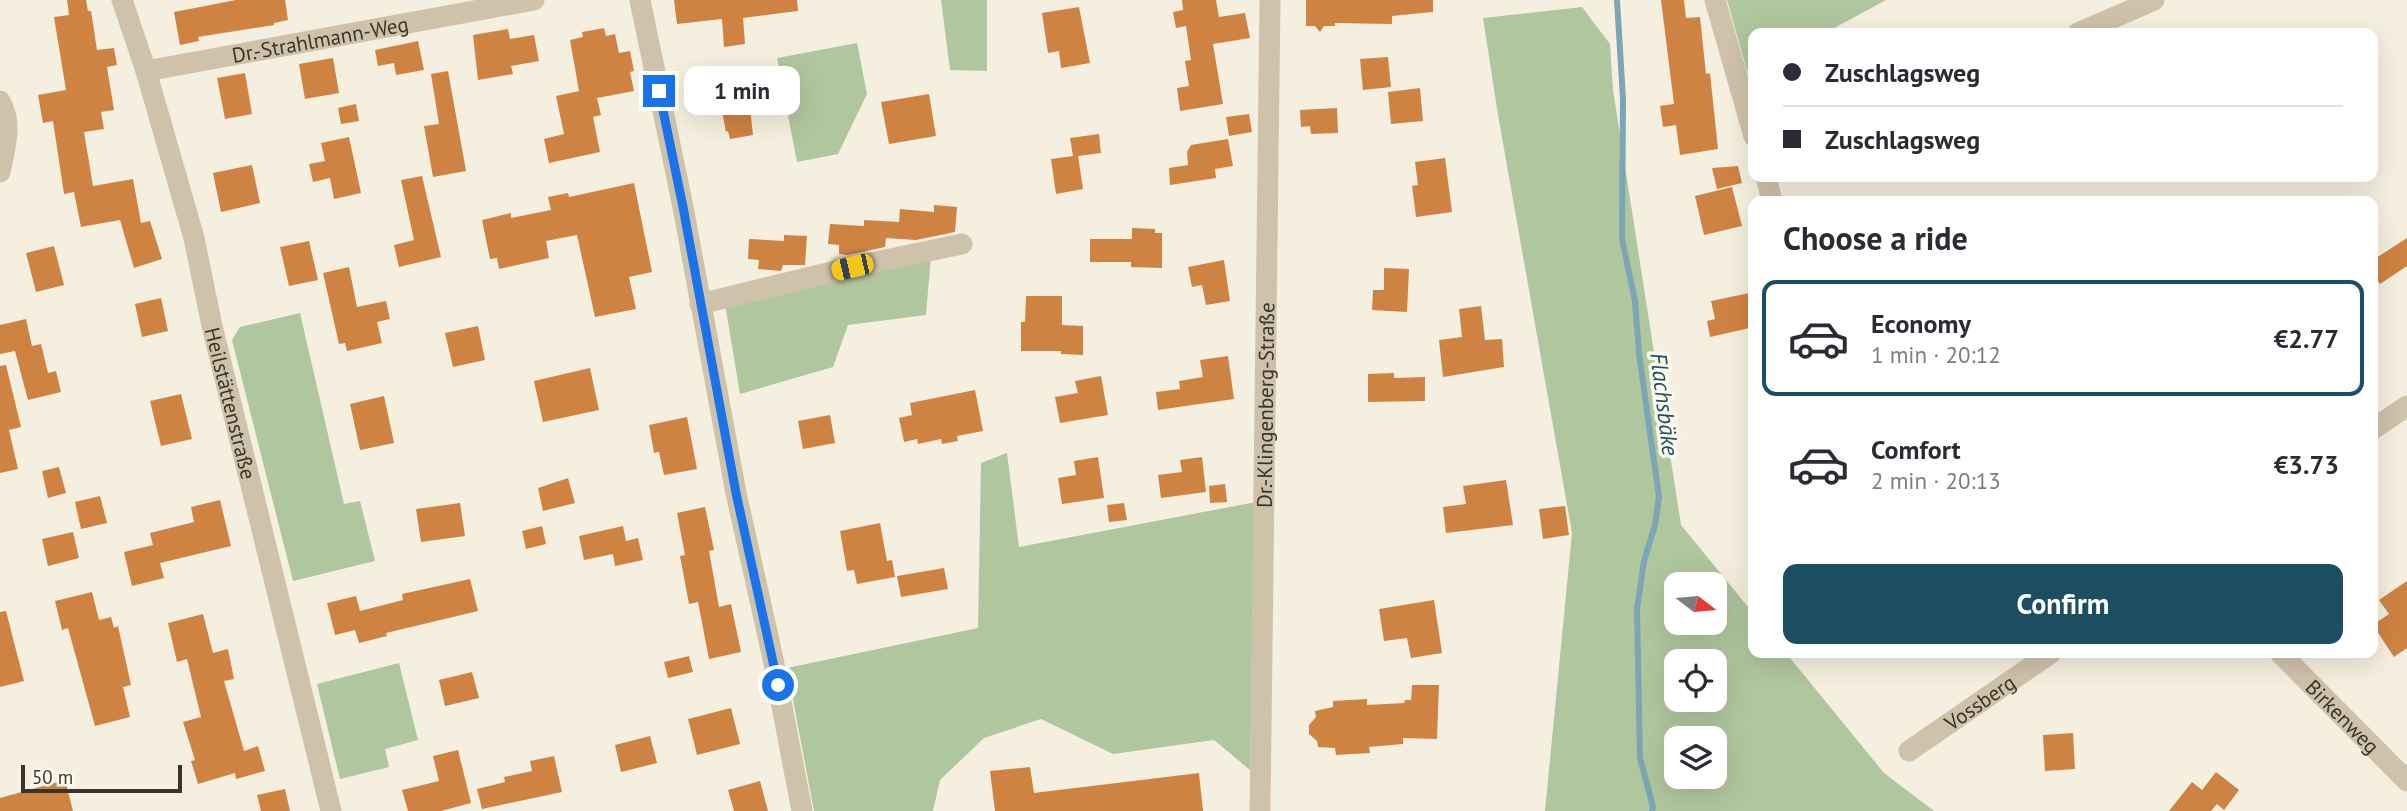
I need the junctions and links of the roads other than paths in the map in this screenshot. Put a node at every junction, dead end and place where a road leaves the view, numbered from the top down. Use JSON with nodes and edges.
{"nodes":[{"id":1,"x":122,"y":0,"type":"edge"},
{"id":2,"x":534,"y":0,"type":"edge"},
{"id":3,"x":640,"y":0,"type":"edge"},
{"id":4,"x":1270,"y":0,"type":"edge"},
{"id":5,"x":1715,"y":0,"type":"edge"},
{"id":6,"x":2154,"y":0,"type":"edge"},
{"id":7,"x":2090,"y":28,"type":"edge"},
{"id":8,"x":146,"y":71,"type":"junction"},
{"id":9,"x":0,"y":101,"type":"edge"},
{"id":10,"x":1748,"y":115,"type":"edge"},
{"id":11,"x":0,"y":172,"type":"edge"},
{"id":12,"x":962,"y":244,"type":"dead end"},
{"id":13,"x":699,"y":304,"type":"junction"},
{"id":14,"x":2407,"y":406,"type":"edge"},
{"id":15,"x":2378,"y":426,"type":"edge"},
{"id":16,"x":2044,"y":658,"type":"edge"},
{"id":17,"x":2285,"y":658,"type":"edge"},
{"id":18,"x":1909,"y":751,"type":"dead end"},
{"id":19,"x":2407,"y":781,"type":"edge"},
{"id":20,"x":331,"y":811,"type":"edge"},
{"id":21,"x":802,"y":811,"type":"edge"},
{"id":22,"x":1260,"y":811,"type":"edge"}],
"edges":[{"from":1,"to":8,"type":"street","name":"Heilstättenstraße"},
{"from":2,"to":8,"type":"street","name":"Dr.-Strahlmann-Weg"},
{"from":3,"to":13,"type":"street"},
{"from":4,"to":22,"type":"street","name":"Dr.-Klingenberg-Straße"},
{"from":5,"to":10,"type":"street"},
{"from":6,"to":7,"type":"street"},
{"from":8,"to":20,"type":"street","name":"Heilstättenstraße"},
{"from":9,"to":11,"type":"street"},
{"from":12,"to":13,"type":"street"},
{"from":13,"to":21,"type":"street"},
{"from":14,"to":15,"type":"street"},
{"from":16,"to":18,"type":"street","name":"Vossberg"},
{"from":17,"to":19,"type":"street","name":"Birkenweg"}]}
